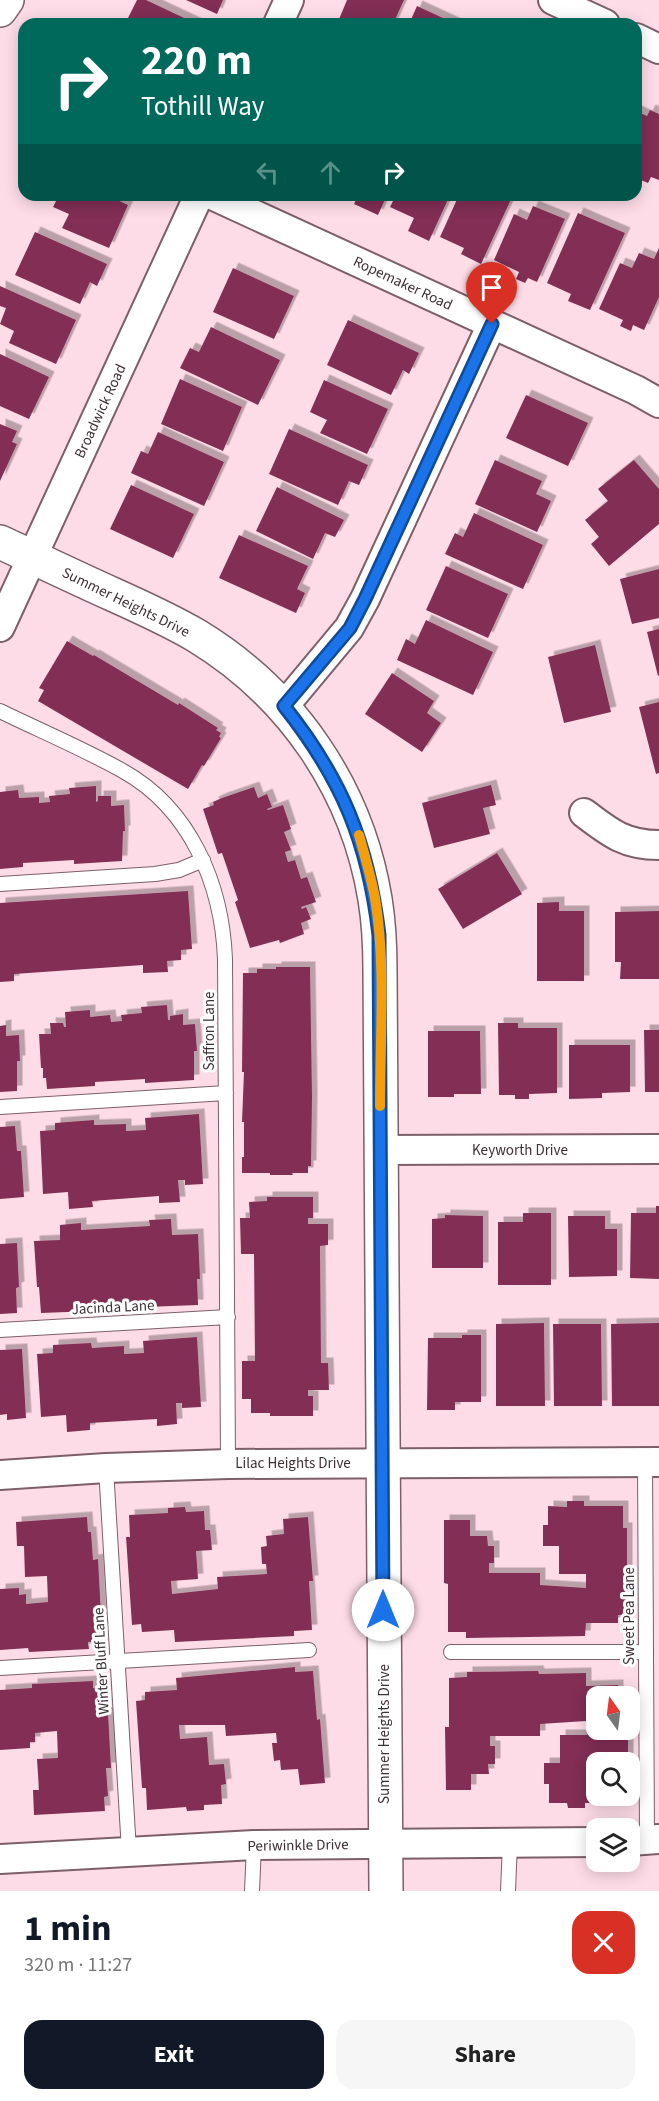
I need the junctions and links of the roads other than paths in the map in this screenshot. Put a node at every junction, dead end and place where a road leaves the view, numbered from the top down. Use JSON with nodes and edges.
{"nodes":[{"id":1,"x":7,"y":0,"type":"edge"},
{"id":2,"x":289,"y":0,"type":"edge"},
{"id":3,"x":553,"y":0,"type":"edge"},
{"id":4,"x":0,"y":10,"type":"edge"},
{"id":5,"x":281,"y":18,"type":"edge"},
{"id":6,"x":592,"y":18,"type":"edge"},
{"id":7,"x":642,"y":41,"type":"edge"},
{"id":8,"x":659,"y":49,"type":"edge"},
{"id":9,"x":196,"y":201,"type":"edge"},
{"id":10,"x":225,"y":201,"type":"edge"},
{"id":11,"x":492,"y":324,"type":"junction"},
{"id":12,"x":659,"y":403,"type":"edge"},
{"id":13,"x":0,"y":542,"type":"edge"},
{"id":14,"x":32,"y":557,"type":"junction"},
{"id":15,"x":0,"y":627,"type":"edge"},
{"id":16,"x":284,"y":706,"type":"junction"},
{"id":17,"x":0,"y":711,"type":"edge"},
{"id":18,"x":584,"y":813,"type":"dead end"},
{"id":19,"x":659,"y":845,"type":"edge"},
{"id":20,"x":203,"y":860,"type":"junction"},
{"id":21,"x":0,"y":884,"type":"edge"},
{"id":22,"x":226,"y":1094,"type":"junction"},
{"id":23,"x":0,"y":1107,"type":"edge"},
{"id":24,"x":659,"y":1149,"type":"edge"},
{"id":25,"x":380,"y":1150,"type":"junction"},
{"id":26,"x":228,"y":1317,"type":"junction"},
{"id":27,"x":0,"y":1330,"type":"edge"},
{"id":28,"x":652,"y":1462,"type":"edge"},
{"id":29,"x":382,"y":1463,"type":"junction"},
{"id":30,"x":228,"y":1464,"type":"junction"},
{"id":31,"x":106,"y":1468,"type":"junction"},
{"id":32,"x":0,"y":1475,"type":"edge"},
{"id":33,"x":309,"y":1650,"type":"dead end"},
{"id":34,"x":451,"y":1652,"type":"dead end"},
{"id":35,"x":646,"y":1652,"type":"junction"},
{"id":36,"x":118,"y":1661,"type":"junction"},
{"id":37,"x":0,"y":1668,"type":"edge"},
{"id":38,"x":645,"y":1840,"type":"edge"},
{"id":39,"x":586,"y":1842,"type":"edge"},
{"id":40,"x":385,"y":1843,"type":"junction"},
{"id":41,"x":510,"y":1843,"type":"junction"},
{"id":42,"x":254,"y":1845,"type":"junction"},
{"id":43,"x":129,"y":1851,"type":"junction"},
{"id":44,"x":0,"y":1859,"type":"edge"},
{"id":45,"x":252,"y":1891,"type":"edge"},
{"id":46,"x":386,"y":1891,"type":"edge"},
{"id":47,"x":508,"y":1891,"type":"edge"}],
"edges":[{"from":1,"to":4,"type":"street"},
{"from":2,"to":5,"type":"street"},
{"from":3,"to":6,"type":"street"},
{"from":7,"to":8,"type":"street"},
{"from":9,"to":14,"type":"street","name":"Broadwick Road"},
{"from":10,"to":11,"type":"street","name":"Ropemaker Road"},
{"from":11,"to":12,"type":"street","name":"Ropemaker Road"},
{"from":11,"to":16,"type":"street"},
{"from":13,"to":14,"type":"street","name":"Summer Heights Drive"},
{"from":14,"to":15,"type":"street","name":"Broadwick Road"},
{"from":14,"to":16,"type":"street","name":"Summer Heights Drive"},
{"from":16,"to":25,"type":"street","name":"Summer Heights Drive"},
{"from":17,"to":20,"type":"lane","name":"Saffron Lane"},
{"from":18,"to":19,"type":"street"},
{"from":20,"to":21,"type":"lane"},
{"from":20,"to":22,"type":"lane","name":"Saffron Lane"},
{"from":22,"to":23,"type":"lane"},
{"from":22,"to":26,"type":"lane","name":"Saffron Lane"},
{"from":24,"to":25,"type":"street","name":"Keyworth Drive"},
{"from":25,"to":29,"type":"street","name":"Summer Heights Drive"},
{"from":26,"to":27,"type":"lane","name":"Jacinda Lane"},
{"from":26,"to":30,"type":"lane","name":"Saffron Lane"},
{"from":28,"to":29,"type":"street","name":"Lilac Heights Drive"},
{"from":28,"to":35,"type":"lane","name":"Sweet Pea Lane"},
{"from":29,"to":30,"type":"street","name":"Lilac Heights Drive"},
{"from":29,"to":40,"type":"street","name":"Summer Heights Drive"},
{"from":30,"to":31,"type":"street","name":"Lilac Heights Drive"},
{"from":31,"to":32,"type":"street","name":"Lilac Heights Drive"},
{"from":31,"to":36,"type":"lane","name":"Winter Bluff Lane"},
{"from":33,"to":36,"type":"lane"},
{"from":34,"to":35,"type":"lane"},
{"from":35,"to":38,"type":"lane","name":"Sweet Pea Lane"},
{"from":36,"to":37,"type":"lane"},
{"from":36,"to":43,"type":"lane","name":"Winter Bluff Lane"},
{"from":39,"to":41,"type":"street","name":"Periwinkle Drive"},
{"from":40,"to":41,"type":"street","name":"Periwinkle Drive"},
{"from":40,"to":42,"type":"street","name":"Periwinkle Drive"},
{"from":40,"to":46,"type":"street","name":"Summer Heights Drive"},
{"from":41,"to":47,"type":"lane"},
{"from":42,"to":43,"type":"street","name":"Periwinkle Drive"},
{"from":42,"to":45,"type":"lane"},
{"from":43,"to":44,"type":"street","name":"Periwinkle Drive"}]}
